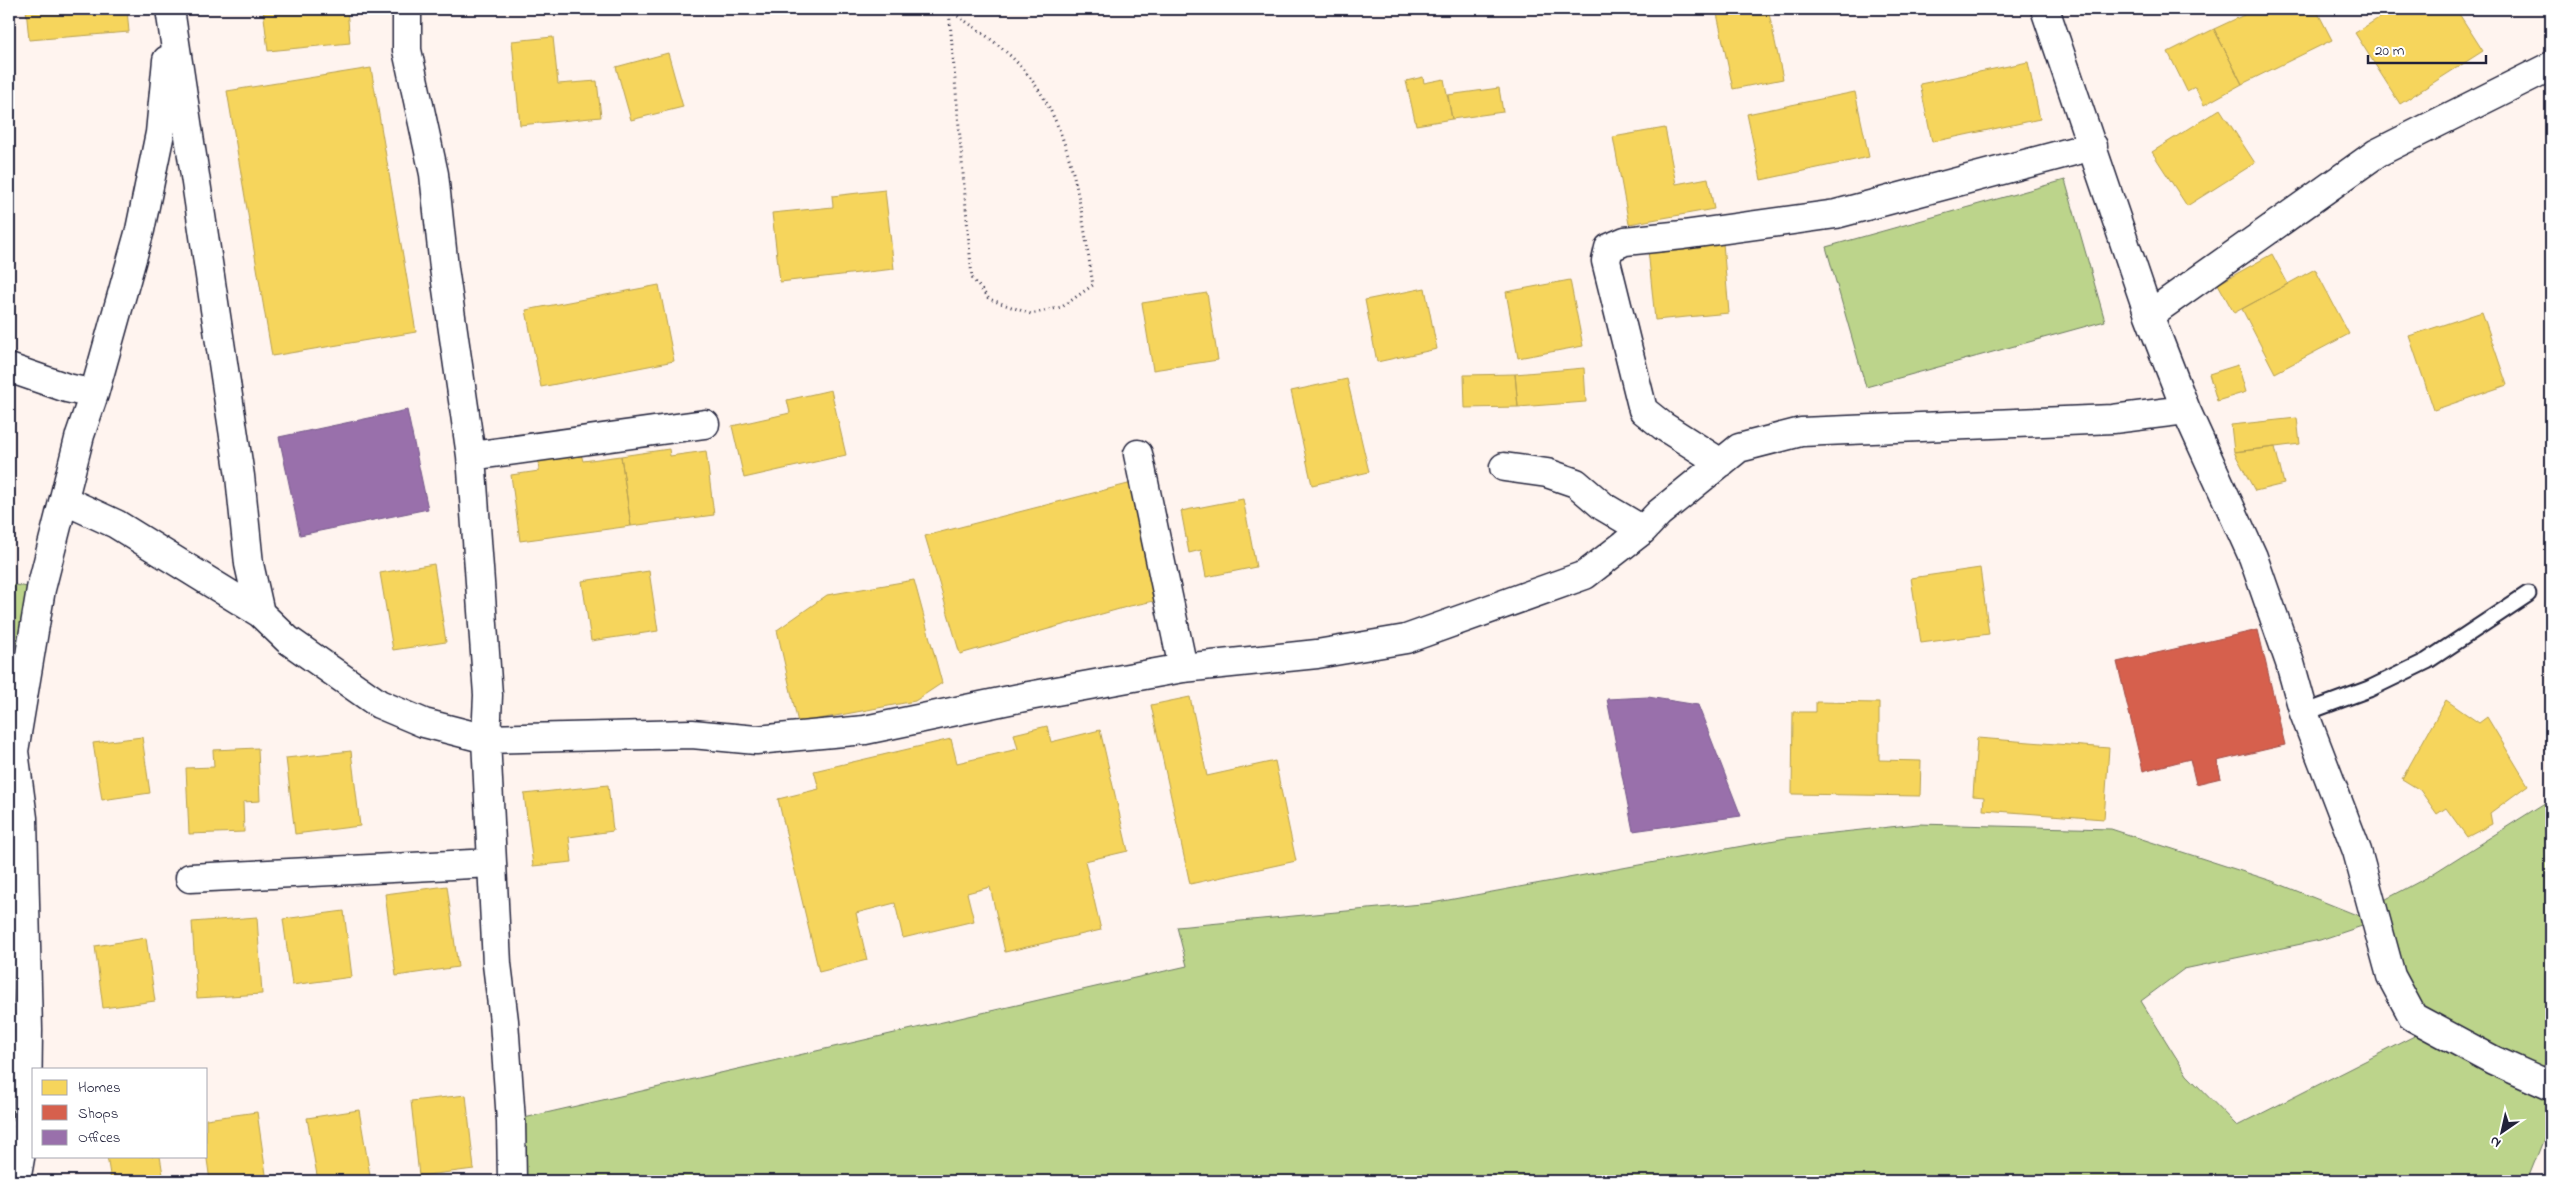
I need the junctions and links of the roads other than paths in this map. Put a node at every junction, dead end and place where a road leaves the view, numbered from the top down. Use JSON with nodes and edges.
{"nodes":[{"id":1,"x":407,"y":9,"type":"edge"},
{"id":2,"x":2045,"y":9,"type":"edge"},
{"id":3,"x":171,"y":15,"type":"edge"},
{"id":4,"x":2551,"y":66,"type":"edge"},
{"id":5,"x":2093,"y":146,"type":"junction"},
{"id":6,"x":2149,"y":315,"type":"junction"},
{"id":7,"x":9,"y":368,"type":"edge"},
{"id":8,"x":94,"y":394,"type":"junction"},
{"id":9,"x":2186,"y":410,"type":"junction"},
{"id":10,"x":705,"y":424,"type":"dead end"},
{"id":11,"x":1138,"y":454,"type":"dead end"},
{"id":12,"x":471,"y":456,"type":"junction"},
{"id":13,"x":1721,"y":463,"type":"junction"},
{"id":14,"x":1504,"y":466,"type":"dead end"},
{"id":15,"x":64,"y":500,"type":"junction"},
{"id":16,"x":1643,"y":530,"type":"junction"},
{"id":17,"x":2528,"y":594,"type":"dead end"},
{"id":18,"x":260,"y":613,"type":"junction"},
{"id":19,"x":1183,"y":668,"type":"junction"},
{"id":20,"x":2304,"y":713,"type":"junction"},
{"id":21,"x":486,"y":739,"type":"junction"},
{"id":22,"x":12,"y":751,"type":"edge"},
{"id":23,"x":492,"y":863,"type":"junction"},
{"id":24,"x":190,"y":878,"type":"dead end"},
{"id":25,"x":2551,"y":1086,"type":"edge"},
{"id":26,"x":16,"y":1181,"type":"edge"},
{"id":27,"x":512,"y":1181,"type":"edge"}],
"edges":[{"from":1,"to":12,"type":"street"},
{"from":2,"to":5,"type":"street"},
{"from":3,"to":8,"type":"street"},
{"from":3,"to":18,"type":"street"},
{"from":4,"to":6,"type":"street"},
{"from":5,"to":6,"type":"street"},
{"from":5,"to":13,"type":"street"},
{"from":6,"to":9,"type":"street"},
{"from":7,"to":8,"type":"street"},
{"from":8,"to":15,"type":"street"},
{"from":9,"to":13,"type":"street"},
{"from":9,"to":20,"type":"street"},
{"from":10,"to":12,"type":"street"},
{"from":11,"to":19,"type":"street"},
{"from":12,"to":21,"type":"street"},
{"from":13,"to":16,"type":"street"},
{"from":14,"to":16,"type":"street"},
{"from":15,"to":18,"type":"street"},
{"from":15,"to":22,"type":"street"},
{"from":16,"to":19,"type":"street"},
{"from":17,"to":20,"type":"lane"},
{"from":18,"to":21,"type":"street"},
{"from":19,"to":21,"type":"street"},
{"from":20,"to":25,"type":"street"},
{"from":21,"to":23,"type":"street"},
{"from":22,"to":26,"type":"street"},
{"from":23,"to":24,"type":"street"},
{"from":23,"to":27,"type":"street"}]}
